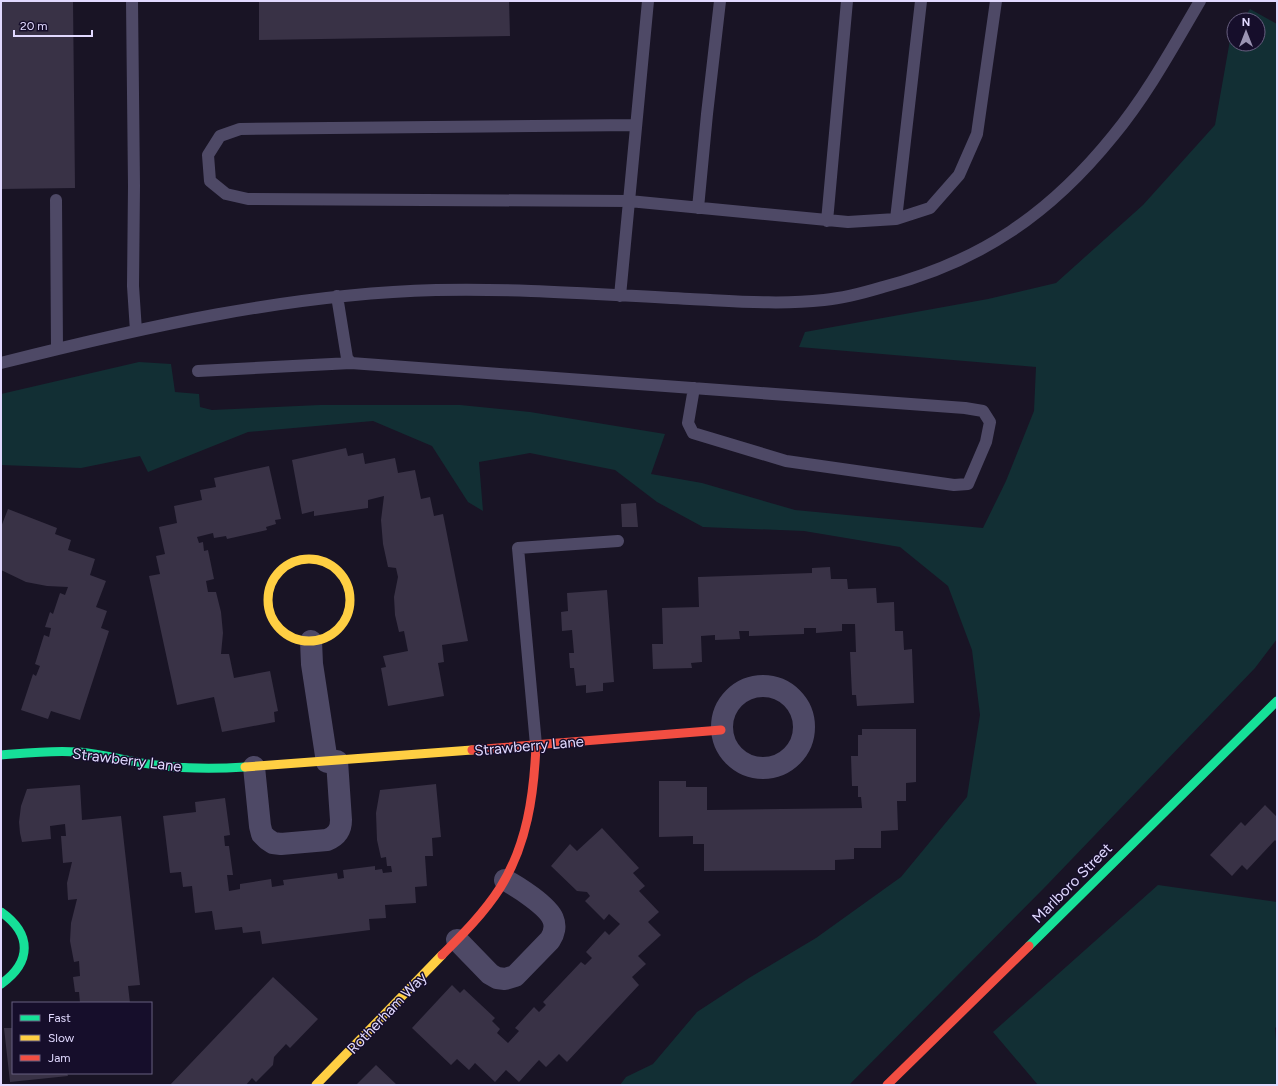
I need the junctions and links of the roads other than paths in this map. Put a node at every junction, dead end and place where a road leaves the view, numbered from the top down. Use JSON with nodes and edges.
{"nodes":[{"id":1,"x":132,"y":1,"type":"edge"},
{"id":2,"x":648,"y":1,"type":"edge"},
{"id":3,"x":720,"y":1,"type":"edge"},
{"id":4,"x":847,"y":1,"type":"edge"},
{"id":5,"x":921,"y":1,"type":"edge"},
{"id":6,"x":996,"y":1,"type":"edge"},
{"id":7,"x":1200,"y":1,"type":"edge"},
{"id":8,"x":636,"y":125,"type":"junction"},
{"id":9,"x":56,"y":200,"type":"dead end"},
{"id":10,"x":629,"y":201,"type":"junction"},
{"id":11,"x":698,"y":208,"type":"junction"},
{"id":12,"x":896,"y":219,"type":"junction"},
{"id":13,"x":827,"y":221,"type":"junction"},
{"id":14,"x":337,"y":296,"type":"junction"},
{"id":15,"x":620,"y":296,"type":"junction"},
{"id":16,"x":136,"y":331,"type":"junction"},
{"id":17,"x":57,"y":349,"type":"junction"},
{"id":18,"x":1,"y":363,"type":"edge"},
{"id":19,"x":351,"y":363,"type":"junction"},
{"id":20,"x":198,"y":370,"type":"dead end"},
{"id":21,"x":694,"y":388,"type":"junction"},
{"id":22,"x":618,"y":541,"type":"dead end"},
{"id":23,"x":311,"y":641,"type":"junction"},
{"id":24,"x":1277,"y":701,"type":"edge"},
{"id":25,"x":721,"y":730,"type":"dead end"},
{"id":26,"x":536,"y":745,"type":"junction"},
{"id":27,"x":1,"y":755,"type":"edge"},
{"id":28,"x":332,"y":762,"type":"junction"},
{"id":29,"x":254,"y":768,"type":"junction"},
{"id":30,"x":504,"y":880,"type":"junction"},
{"id":31,"x":1,"y":912,"type":"edge"},
{"id":32,"x":457,"y":940,"type":"junction"},
{"id":33,"x":1,"y":984,"type":"edge"},
{"id":34,"x":316,"y":1085,"type":"edge"},
{"id":35,"x":887,"y":1085,"type":"edge"}],
"edges":[{"from":1,"to":16,"type":"lane"},
{"from":2,"to":8,"type":"lane"},
{"from":3,"to":11,"type":"lane"},
{"from":4,"to":13,"type":"lane"},
{"from":5,"to":12,"type":"lane"},
{"from":6,"to":12,"type":"lane"},
{"from":7,"to":15,"type":"lane"},
{"from":8,"to":10,"type":"lane"},
{"from":8,"to":10,"type":"lane"},
{"from":9,"to":17,"type":"lane"},
{"from":10,"to":11,"type":"lane"},
{"from":10,"to":15,"type":"lane"},
{"from":11,"to":13,"type":"lane"},
{"from":12,"to":13,"type":"lane"},
{"from":14,"to":15,"type":"lane"},
{"from":14,"to":16,"type":"lane"},
{"from":14,"to":19,"type":"lane"},
{"from":16,"to":17,"type":"lane"},
{"from":17,"to":18,"type":"lane"},
{"from":19,"to":20,"type":"lane"},
{"from":19,"to":21,"type":"lane"},
{"from":21,"to":21,"type":"lane"},
{"from":22,"to":26,"type":"lane"},
{"from":23,"to":23,"type":"street"},
{"from":23,"to":28,"type":"street"},
{"from":24,"to":35,"type":"street","name":"Marlboro Street"},
{"from":25,"to":26,"type":"street","name":"Strawberry Lane"},
{"from":26,"to":28,"type":"street","name":"Strawberry Lane"},
{"from":26,"to":30,"type":"street","name":"Rotherham Way"},
{"from":27,"to":29,"type":"street","name":"Strawberry Lane"},
{"from":28,"to":29,"type":"street","name":"Strawberry Lane"},
{"from":28,"to":29,"type":"street"},
{"from":30,"to":32,"type":"street","name":"Rotherham Way"},
{"from":30,"to":32,"type":"street"},
{"from":31,"to":33,"type":"street"},
{"from":32,"to":34,"type":"street","name":"Rotherham Way"}]}
